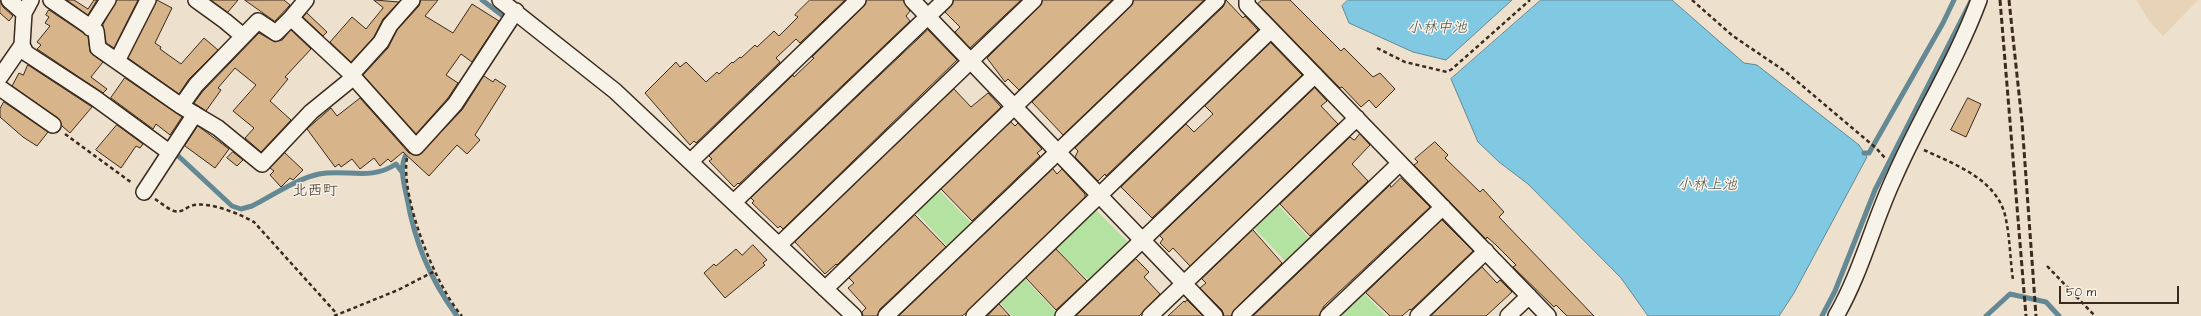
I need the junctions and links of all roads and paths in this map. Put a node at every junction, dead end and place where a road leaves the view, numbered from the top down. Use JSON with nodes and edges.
{"nodes":[{"id":1,"x":9,"y":0,"type":"edge"},
{"id":2,"x":51,"y":0,"type":"edge"},
{"id":3,"x":108,"y":0,"type":"edge"},
{"id":4,"x":148,"y":0,"type":"edge"},
{"id":5,"x":196,"y":0,"type":"edge"},
{"id":6,"x":306,"y":0,"type":"edge"},
{"id":7,"x":412,"y":0,"type":"edge"},
{"id":8,"x":500,"y":0,"type":"edge"},
{"id":9,"x":858,"y":0,"type":"edge"},
{"id":10,"x":912,"y":0,"type":"edge"},
{"id":11,"x":945,"y":0,"type":"edge"},
{"id":12,"x":1034,"y":0,"type":"edge"},
{"id":13,"x":1126,"y":0,"type":"edge"},
{"id":14,"x":1217,"y":0,"type":"edge"},
{"id":15,"x":1247,"y":0,"type":"edge"},
{"id":16,"x":1530,"y":0,"type":"edge"},
{"id":17,"x":1692,"y":0,"type":"edge"},
{"id":18,"x":1979,"y":0,"type":"edge"},
{"id":19,"x":27,"y":6,"type":"edge"},
{"id":20,"x":516,"y":11,"type":"junction"},
{"id":21,"x":928,"y":17,"type":"junction"},
{"id":22,"x":291,"y":18,"type":"junction"},
{"id":23,"x":90,"y":28,"type":"junction"},
{"id":24,"x":1271,"y":30,"type":"junction"},
{"id":25,"x":243,"y":36,"type":"junction"},
{"id":26,"x":22,"y":46,"type":"junction"},
{"id":27,"x":1377,"y":48,"type":"dead end"},
{"id":28,"x":117,"y":61,"type":"junction"},
{"id":29,"x":971,"y":61,"type":"junction"},
{"id":30,"x":1315,"y":74,"type":"junction"},
{"id":31,"x":353,"y":76,"type":"junction"},
{"id":32,"x":0,"y":77,"type":"edge"},
{"id":33,"x":0,"y":88,"type":"edge"},
{"id":34,"x":182,"y":106,"type":"junction"},
{"id":35,"x":1014,"y":107,"type":"junction"},
{"id":36,"x":195,"y":114,"type":"junction"},
{"id":37,"x":1357,"y":118,"type":"junction"},
{"id":38,"x":53,"y":125,"type":"joint"},
{"id":39,"x":1911,"y":144,"type":"junction"},
{"id":40,"x":414,"y":145,"type":"junction"},
{"id":41,"x":171,"y":149,"type":"junction"},
{"id":42,"x":1058,"y":152,"type":"junction"},
{"id":43,"x":1885,"y":158,"type":"dead end"},
{"id":44,"x":691,"y":161,"type":"junction"},
{"id":45,"x":1400,"y":163,"type":"junction"},
{"id":46,"x":144,"y":192,"type":"junction"},
{"id":47,"x":1099,"y":195,"type":"junction"},
{"id":48,"x":734,"y":202,"type":"junction"},
{"id":49,"x":1443,"y":207,"type":"junction"},
{"id":50,"x":1142,"y":240,"type":"junction"},
{"id":51,"x":779,"y":245,"type":"junction"},
{"id":52,"x":1486,"y":251,"type":"junction"},
{"id":53,"x":2047,"y":266,"type":"dead end"},
{"id":54,"x":435,"y":271,"type":"junction"},
{"id":55,"x":2013,"y":280,"type":"dead end"},
{"id":56,"x":1184,"y":284,"type":"junction"},
{"id":57,"x":825,"y":289,"type":"junction"},
{"id":58,"x":1529,"y":296,"type":"junction"},
{"id":59,"x":335,"y":315,"type":"edge"},
{"id":60,"x":462,"y":316,"type":"edge"},
{"id":61,"x":854,"y":316,"type":"edge"},
{"id":62,"x":886,"y":316,"type":"edge"},
{"id":63,"x":974,"y":316,"type":"edge"},
{"id":64,"x":1063,"y":316,"type":"edge"},
{"id":65,"x":1150,"y":316,"type":"edge"},
{"id":66,"x":1215,"y":316,"type":"edge"},
{"id":67,"x":1240,"y":316,"type":"edge"},
{"id":68,"x":1328,"y":316,"type":"edge"},
{"id":69,"x":1418,"y":316,"type":"edge"},
{"id":70,"x":1508,"y":316,"type":"edge"},
{"id":71,"x":1548,"y":316,"type":"edge"},
{"id":72,"x":1836,"y":316,"type":"edge"},
{"id":73,"x":2095,"y":316,"type":"edge"}],
"edges":[{"from":1,"to":19,"type":"street"},
{"from":2,"to":23,"type":"street"},
{"from":3,"to":23,"type":"street"},
{"from":4,"to":28,"type":"street"},
{"from":5,"to":25,"type":"street"},
{"from":6,"to":22,"type":"street"},
{"from":7,"to":31,"type":"street"},
{"from":8,"to":20,"type":"street"},
{"from":9,"to":44,"type":"street"},
{"from":10,"to":21,"type":"street"},
{"from":11,"to":21,"type":"street"},
{"from":12,"to":29,"type":"street"},
{"from":13,"to":35,"type":"street"},
{"from":14,"to":42,"type":"street"},
{"from":15,"to":24,"type":"street"},
{"from":16,"to":27,"type":"path"},
{"from":17,"to":43,"type":"path"},
{"from":18,"to":39,"type":"street"},
{"from":19,"to":26,"type":"street"},
{"from":20,"to":40,"type":"street"},
{"from":20,"to":44,"type":"street"},
{"from":21,"to":29,"type":"street"},
{"from":21,"to":48,"type":"street"},
{"from":22,"to":25,"type":"street"},
{"from":22,"to":31,"type":"street"},
{"from":23,"to":28,"type":"street"},
{"from":24,"to":30,"type":"street"},
{"from":24,"to":47,"type":"street"},
{"from":25,"to":34,"type":"street"},
{"from":26,"to":32,"type":"street"},
{"from":26,"to":41,"type":"street"},
{"from":28,"to":34,"type":"street"},
{"from":29,"to":35,"type":"street"},
{"from":29,"to":51,"type":"street"},
{"from":30,"to":37,"type":"street"},
{"from":30,"to":50,"type":"street"},
{"from":31,"to":36,"type":"street"},
{"from":31,"to":40,"type":"street"},
{"from":33,"to":38,"type":"street"},
{"from":34,"to":36,"type":"street"},
{"from":35,"to":42,"type":"street"},
{"from":35,"to":57,"type":"street"},
{"from":36,"to":41,"type":"street"},
{"from":37,"to":45,"type":"street"},
{"from":37,"to":56,"type":"street"},
{"from":38,"to":46,"type":"path"},
{"from":39,"to":55,"type":"path"},
{"from":39,"to":72,"type":"street"},
{"from":40,"to":54,"type":"path"},
{"from":41,"to":46,"type":"street"},
{"from":42,"to":47,"type":"street"},
{"from":42,"to":62,"type":"street"},
{"from":44,"to":48,"type":"street"},
{"from":45,"to":49,"type":"street"},
{"from":45,"to":67,"type":"street"},
{"from":46,"to":59,"type":"path"},
{"from":47,"to":50,"type":"street"},
{"from":47,"to":63,"type":"street"},
{"from":48,"to":51,"type":"street"},
{"from":49,"to":52,"type":"street"},
{"from":49,"to":68,"type":"street"},
{"from":50,"to":56,"type":"street"},
{"from":50,"to":64,"type":"street"},
{"from":51,"to":57,"type":"street"},
{"from":52,"to":58,"type":"street"},
{"from":52,"to":69,"type":"street"},
{"from":53,"to":73,"type":"path"},
{"from":54,"to":59,"type":"path"},
{"from":54,"to":60,"type":"path"},
{"from":56,"to":65,"type":"street"},
{"from":56,"to":66,"type":"street"},
{"from":57,"to":61,"type":"street"},
{"from":58,"to":70,"type":"street"},
{"from":58,"to":71,"type":"street"}]}
